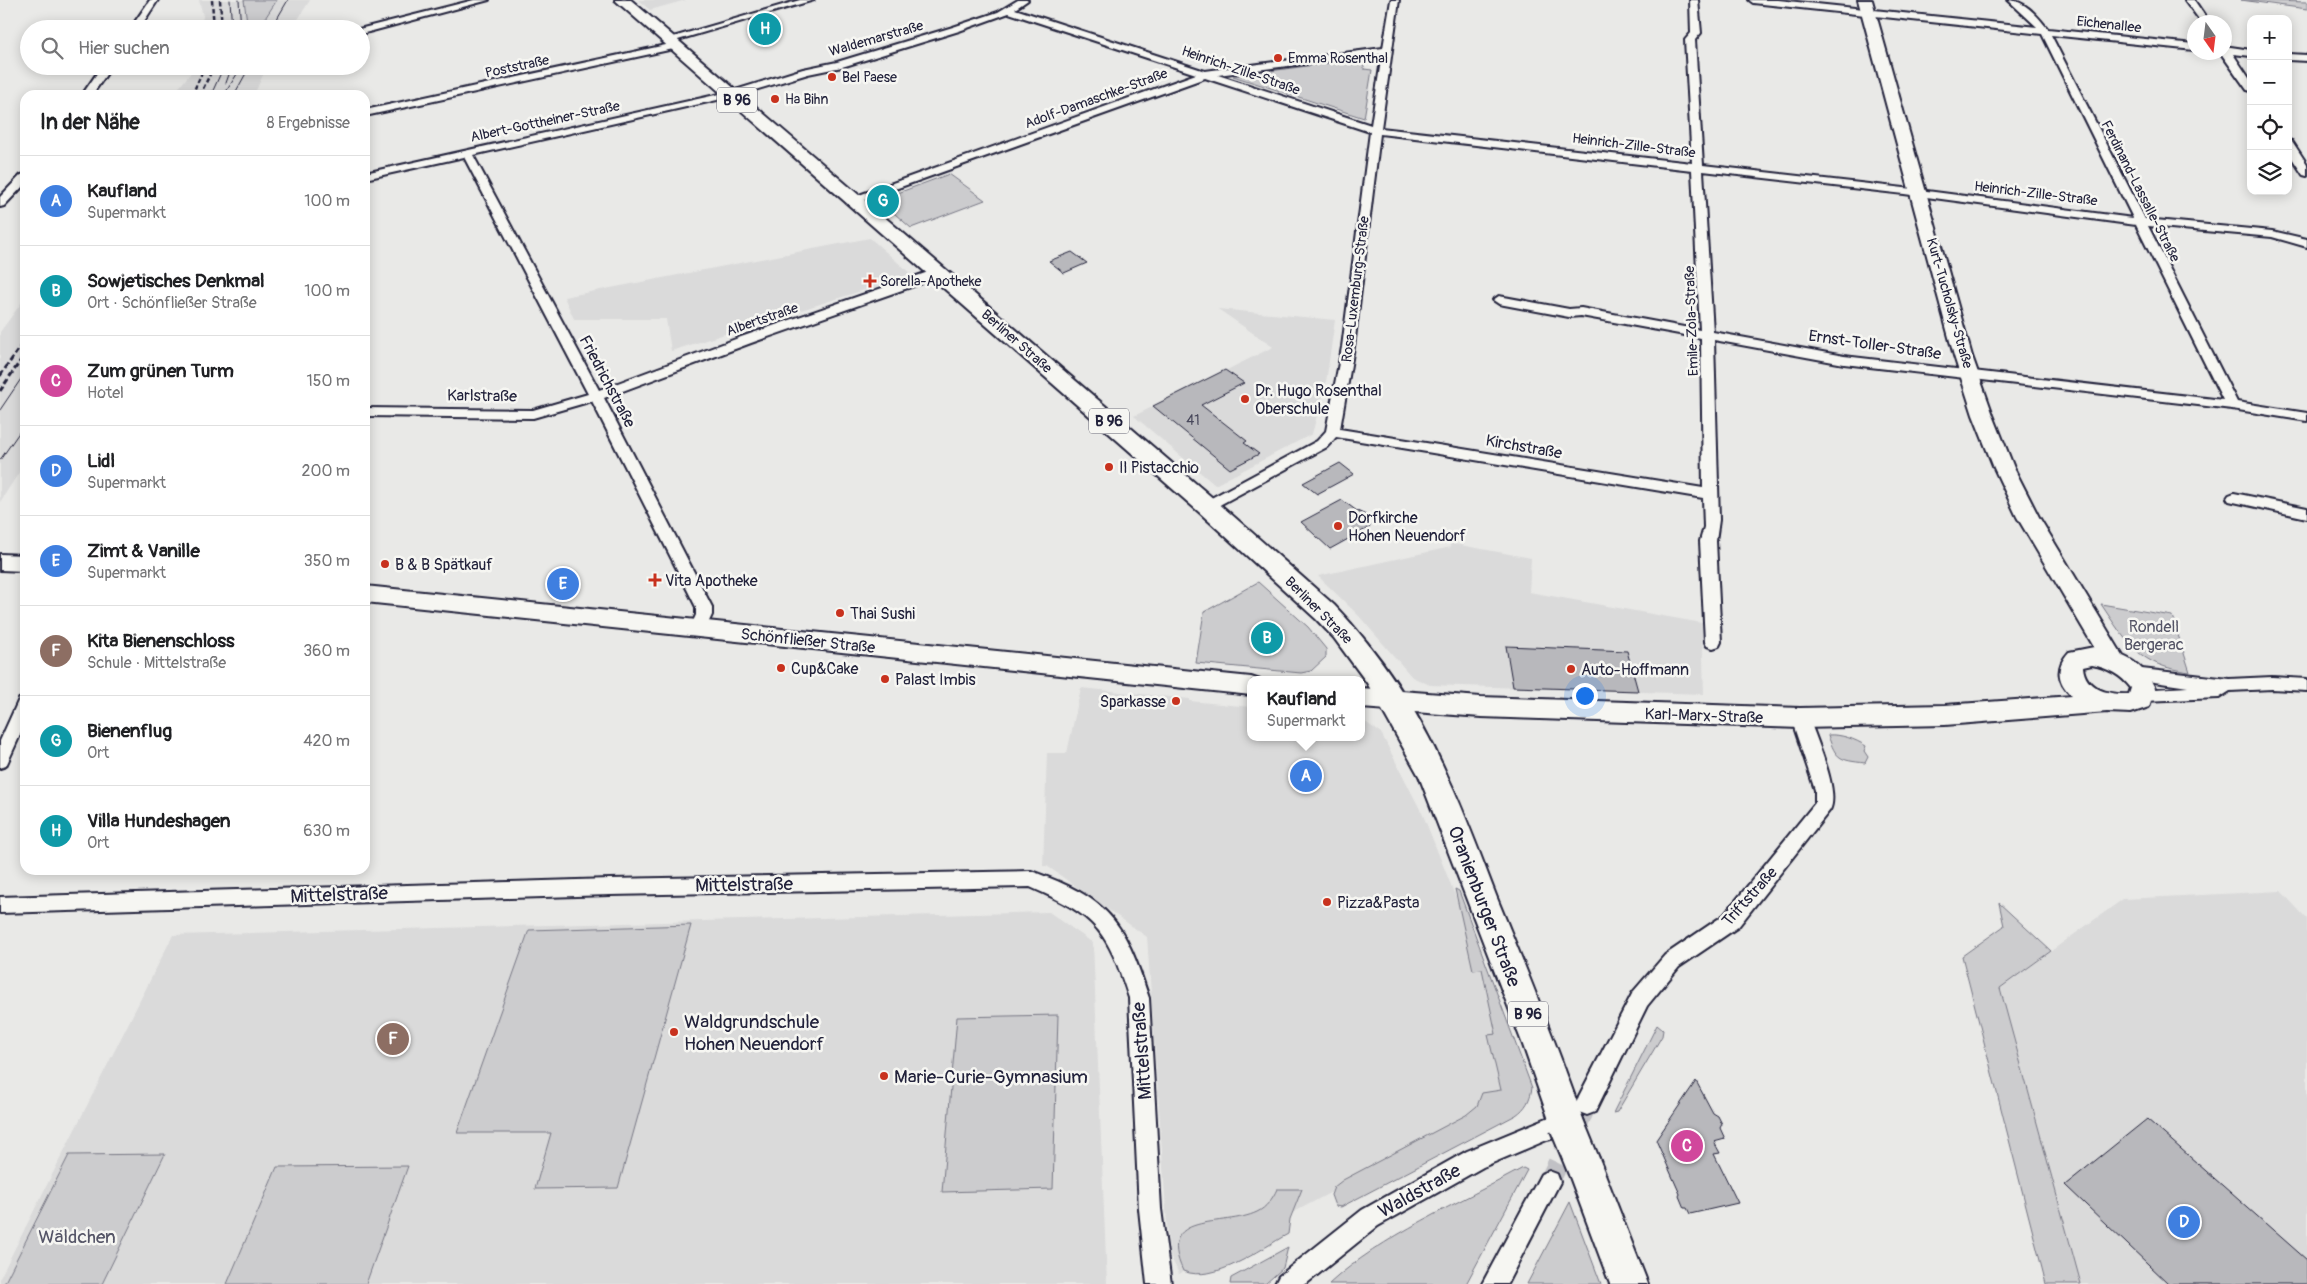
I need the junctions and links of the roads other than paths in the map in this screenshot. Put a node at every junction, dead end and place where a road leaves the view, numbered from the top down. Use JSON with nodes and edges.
{"nodes":[{"id":1,"x":154,"y":0,"type":"edge"},
{"id":2,"x":485,"y":0,"type":"edge"},
{"id":3,"x":622,"y":0,"type":"edge"},
{"id":4,"x":810,"y":0,"type":"edge"},
{"id":5,"x":1024,"y":0,"type":"edge"},
{"id":6,"x":1395,"y":0,"type":"edge"},
{"id":7,"x":1694,"y":0,"type":"edge"},
{"id":8,"x":1753,"y":0,"type":"edge"},
{"id":9,"x":2012,"y":0,"type":"edge"},
{"id":10,"x":2188,"y":0,"type":"edge"},
{"id":11,"x":1867,"y":6,"type":"edge"},
{"id":12,"x":1008,"y":10,"type":"junction"},
{"id":13,"x":2200,"y":15,"type":"edge"},
{"id":14,"x":140,"y":20,"type":"edge"},
{"id":15,"x":370,"y":29,"type":"edge"},
{"id":16,"x":2044,"y":31,"type":"junction"},
{"id":17,"x":671,"y":43,"type":"junction"},
{"id":18,"x":2187,"y":46,"type":"edge"},
{"id":19,"x":1387,"y":50,"type":"junction"},
{"id":20,"x":2232,"y":51,"type":"edge"},
{"id":21,"x":2247,"y":53,"type":"edge"},
{"id":22,"x":2292,"y":57,"type":"edge"},
{"id":23,"x":2307,"y":58,"type":"edge"},
{"id":24,"x":2232,"y":60,"type":"edge"},
{"id":25,"x":1206,"y":74,"type":"junction"},
{"id":26,"x":101,"y":75,"type":"edge"},
{"id":27,"x":2247,"y":82,"type":"edge"},
{"id":28,"x":90,"y":90,"type":"edge"},
{"id":29,"x":731,"y":94,"type":"junction"},
{"id":30,"x":370,"y":112,"type":"edge"},
{"id":31,"x":1375,"y":130,"type":"junction"},
{"id":32,"x":2292,"y":149,"type":"edge"},
{"id":33,"x":467,"y":153,"type":"junction"},
{"id":34,"x":1698,"y":168,"type":"junction"},
{"id":35,"x":2307,"y":173,"type":"edge"},
{"id":36,"x":370,"y":175,"type":"edge"},
{"id":37,"x":20,"y":182,"type":"edge"},
{"id":38,"x":1919,"y":194,"type":"junction"},
{"id":39,"x":852,"y":201,"type":"junction"},
{"id":40,"x":0,"y":204,"type":"edge"},
{"id":41,"x":2139,"y":222,"type":"junction"},
{"id":42,"x":2272,"y":234,"type":"joint"},
{"id":43,"x":2307,"y":243,"type":"edge"},
{"id":44,"x":938,"y":273,"type":"junction"},
{"id":45,"x":1499,"y":300,"type":"dead end"},
{"id":46,"x":1707,"y":334,"type":"junction"},
{"id":47,"x":1970,"y":375,"type":"junction"},
{"id":48,"x":596,"y":396,"type":"junction"},
{"id":49,"x":2232,"y":405,"type":"junction"},
{"id":50,"x":370,"y":412,"type":"edge"},
{"id":51,"x":2307,"y":417,"type":"edge"},
{"id":52,"x":1332,"y":432,"type":"junction"},
{"id":53,"x":1710,"y":494,"type":"junction"},
{"id":54,"x":2234,"y":498,"type":"dead end"},
{"id":55,"x":1207,"y":506,"type":"junction"},
{"id":56,"x":2307,"y":513,"type":"edge"},
{"id":57,"x":0,"y":562,"type":"edge"},
{"id":58,"x":20,"y":563,"type":"edge"},
{"id":59,"x":2072,"y":591,"type":"junction"},
{"id":60,"x":370,"y":595,"type":"edge"},
{"id":61,"x":698,"y":628,"type":"junction"},
{"id":62,"x":1713,"y":642,"type":"dead end"},
{"id":63,"x":2083,"y":657,"type":"junction"},
{"id":64,"x":2130,"y":676,"type":"junction"},
{"id":65,"x":2074,"y":681,"type":"junction"},
{"id":66,"x":2229,"y":685,"type":"junction"},
{"id":67,"x":2307,"y":685,"type":"edge"},
{"id":68,"x":1247,"y":686,"type":"edge"},
{"id":69,"x":1365,"y":698,"type":"edge"},
{"id":70,"x":1393,"y":701,"type":"junction"},
{"id":71,"x":2106,"y":703,"type":"junction"},
{"id":72,"x":2014,"y":709,"type":"junction"},
{"id":73,"x":20,"y":715,"type":"edge"},
{"id":74,"x":1800,"y":718,"type":"junction"},
{"id":75,"x":0,"y":761,"type":"edge"},
{"id":76,"x":0,"y":905,"type":"edge"},
{"id":77,"x":1565,"y":1116,"type":"junction"},
{"id":78,"x":1549,"y":1182,"type":"tunnel mouth"},
{"id":79,"x":1159,"y":1284,"type":"edge"},
{"id":80,"x":1287,"y":1284,"type":"edge"},
{"id":81,"x":1494,"y":1284,"type":"edge"},
{"id":82,"x":1629,"y":1284,"type":"edge"}],
"edges":[{"from":1,"to":14,"type":"street"},
{"from":2,"to":15,"type":"street"},
{"from":3,"to":17,"type":"main road","name":"Berliner Straße","number":"B 96"},
{"from":4,"to":17,"type":"street","name":"Poststraße"},
{"from":5,"to":12,"type":"street","name":"Waldemarstraße"},
{"from":6,"to":19,"type":"street","name":"Rosa-Luxemburg-Straße"},
{"from":7,"to":34,"type":"street","name":"Emile-Zola-Straße"},
{"from":8,"to":11,"type":"street","name":"Eichenallee"},
{"from":9,"to":16,"type":"street","name":"Ferdinand-Lassalle-Straße"},
{"from":10,"to":13,"type":"street"},
{"from":11,"to":16,"type":"street","name":"Eichenallee"},
{"from":11,"to":38,"type":"main road","name":"Kurt-Tucholsky-Straße"},
{"from":12,"to":25,"type":"street","name":"Heinrich-Zille-Straße"},
{"from":12,"to":29,"type":"street","name":"Waldemarstraße"},
{"from":16,"to":18,"type":"street","name":"Eichenallee"},
{"from":16,"to":41,"type":"street","name":"Ferdinand-Lassalle-Straße"},
{"from":17,"to":29,"type":"main road","name":"Berliner Straße","number":"B 96"},
{"from":17,"to":30,"type":"street","name":"Poststraße"},
{"from":19,"to":25,"type":"street","name":"Adolf-Damaschke-Straße"},
{"from":19,"to":31,"type":"street","name":"Rosa-Luxemburg-Straße"},
{"from":20,"to":21,"type":"street"},
{"from":22,"to":23,"type":"street"},
{"from":24,"to":27,"type":"street"},
{"from":25,"to":31,"type":"street","name":"Heinrich-Zille-Straße"},
{"from":25,"to":39,"type":"street","name":"Adolf-Damaschke-Straße"},
{"from":26,"to":28,"type":"street"},
{"from":29,"to":33,"type":"street","name":"Albert-Gottheiner-Straße"},
{"from":29,"to":39,"type":"main road","name":"Berliner Straße","number":"B 96"},
{"from":31,"to":34,"type":"street","name":"Heinrich-Zille-Straße"},
{"from":31,"to":52,"type":"street","name":"Rosa-Luxemburg-Straße"},
{"from":32,"to":35,"type":"street"},
{"from":33,"to":36,"type":"street","name":"Albert-Gottheiner-Straße"},
{"from":33,"to":48,"type":"street","name":"Friedrichstraße"},
{"from":34,"to":38,"type":"street","name":"Heinrich-Zille-Straße"},
{"from":34,"to":46,"type":"street","name":"Emile-Zola-Straße"},
{"from":37,"to":40,"type":"street"},
{"from":38,"to":41,"type":"street","name":"Heinrich-Zille-Straße"},
{"from":38,"to":47,"type":"main road","name":"Kurt-Tucholsky-Straße"},
{"from":39,"to":44,"type":"main road","name":"Berliner Straße","number":"B 96"},
{"from":41,"to":42,"type":"street","name":"Heinrich-Zille-Straße"},
{"from":41,"to":49,"type":"street","name":"Ferdinand-Lassalle-Straße"},
{"from":42,"to":43,"type":"street"},
{"from":44,"to":48,"type":"street","name":"Albertstraße"},
{"from":44,"to":55,"type":"main road","name":"Berliner Straße","number":"B 96"},
{"from":45,"to":46,"type":"street","name":"Ernst-Toller-Straße"},
{"from":46,"to":47,"type":"street","name":"Ernst-Toller-Straße"},
{"from":46,"to":53,"type":"street","name":"Emile-Zola-Straße"},
{"from":47,"to":49,"type":"street","name":"Ernst-Toller-Straße"},
{"from":47,"to":59,"type":"main road","name":"Kurt-Tucholsky-Straße"},
{"from":48,"to":50,"type":"street","name":"Karlstraße"},
{"from":48,"to":61,"type":"street","name":"Friedrichstraße"},
{"from":49,"to":51,"type":"street","name":"Ernst-Toller-Straße"},
{"from":52,"to":53,"type":"street","name":"Kirchstraße"},
{"from":52,"to":55,"type":"street"},
{"from":53,"to":62,"type":"street","name":"Emile-Zola-Straße"},
{"from":54,"to":56,"type":"street"},
{"from":55,"to":70,"type":"main road","name":"Berliner Straße","number":"B 96"},
{"from":57,"to":58,"type":"main road"},
{"from":59,"to":63,"type":"main road","name":"Kurt-Tucholsky-Straße"},
{"from":59,"to":64,"type":"main road","name":"Kurt-Tucholsky-Straße"},
{"from":60,"to":61,"type":"main road","name":"Schönfließer Straße"},
{"from":61,"to":68,"type":"main road","name":"Schönfließer Straße"},
{"from":63,"to":64,"type":"main road","name":"Karl-Marx-Straße"},
{"from":63,"to":65,"type":"main road"},
{"from":64,"to":66,"type":"street","name":"Karl-Marx-Straße"},
{"from":64,"to":66,"type":"street","name":"Karl-Marx-Straße"},
{"from":64,"to":71,"type":"main road","name":"Karl-Marx-Straße"},
{"from":65,"to":71,"type":"main road","name":"Karl-Marx-Straße"},
{"from":65,"to":72,"type":"main road","name":"Karl-Marx-Straße"},
{"from":66,"to":67,"type":"street","name":"Karl-Marx-Straße"},
{"from":69,"to":70,"type":"main road"},
{"from":70,"to":74,"type":"main road","name":"Karl-Marx-Straße"},
{"from":70,"to":77,"type":"main road","name":"Oranienburger Straße","number":"B 96"},
{"from":71,"to":72,"type":"main road","name":"Karl-Marx-Straße"},
{"from":72,"to":74,"type":"main road","name":"Karl-Marx-Straße"},
{"from":73,"to":75,"type":"street"},
{"from":74,"to":77,"type":"street","name":"Triftstraße"},
{"from":76,"to":79,"type":"street","name":"Mittelstraße"},
{"from":77,"to":80,"type":"street","name":"Waldstraße"},
{"from":77,"to":82,"type":"main road","name":"Oranienburger Straße","number":"B 96","bridge":true},
{"from":78,"to":81,"type":"street"}]}
